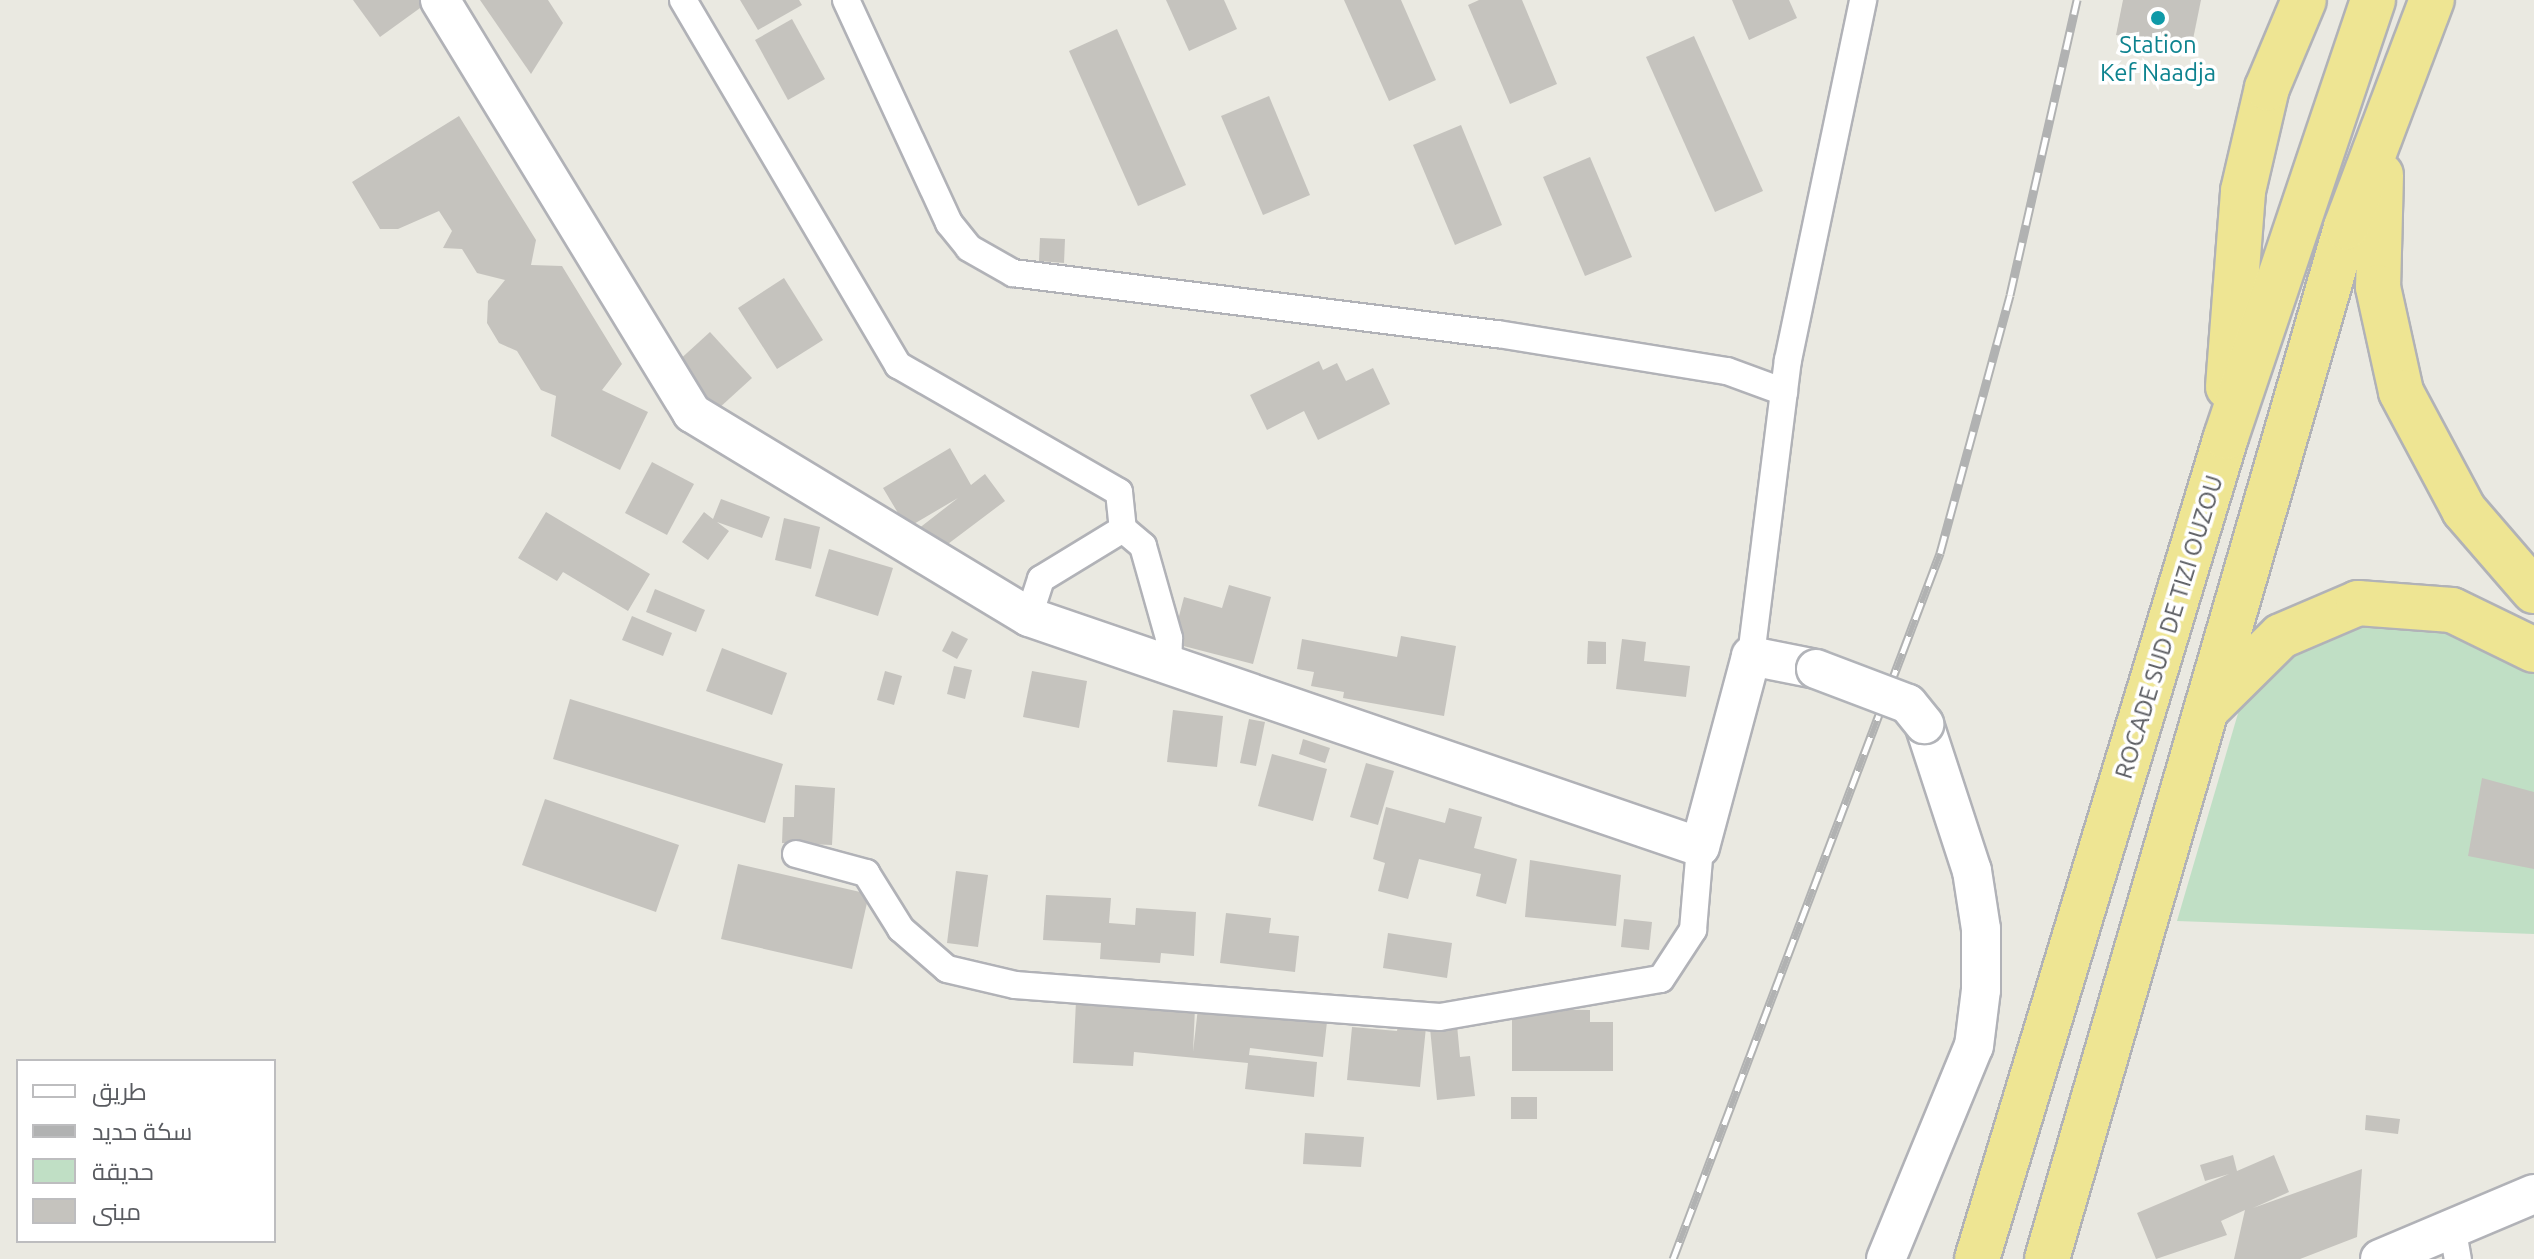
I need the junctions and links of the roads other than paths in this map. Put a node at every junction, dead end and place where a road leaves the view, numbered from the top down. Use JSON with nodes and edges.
{"nodes":[{"id":1,"x":440,"y":0,"type":"edge"},
{"id":2,"x":683,"y":0,"type":"edge"},
{"id":3,"x":846,"y":0,"type":"edge"},
{"id":4,"x":1863,"y":0,"type":"edge"},
{"id":5,"x":2304,"y":0,"type":"edge"},
{"id":6,"x":2373,"y":0,"type":"edge"},
{"id":7,"x":2432,"y":0,"type":"edge"},
{"id":8,"x":2389,"y":108,"type":"junction"},
{"id":9,"x":1784,"y":392,"type":"junction"},
{"id":10,"x":2226,"y":437,"type":"junction"},
{"id":11,"x":1123,"y":529,"type":"junction"},
{"id":12,"x":2534,"y":591,"type":"edge"},
{"id":13,"x":1029,"y":617,"type":"junction"},
{"id":14,"x":2534,"y":650,"type":"edge"},
{"id":15,"x":1751,"y":656,"type":"junction"},
{"id":16,"x":1168,"y":664,"type":"junction"},
{"id":17,"x":2204,"y":713,"type":"junction"},
{"id":18,"x":1700,"y":847,"type":"junction"},
{"id":19,"x":796,"y":854,"type":"dead end"},
{"id":20,"x":2534,"y":1194,"type":"edge"},
{"id":21,"x":2455,"y":1243,"type":"edge"},
{"id":22,"x":1886,"y":1259,"type":"edge"},
{"id":23,"x":1977,"y":1259,"type":"edge"},
{"id":24,"x":2047,"y":1259,"type":"edge"},
{"id":25,"x":2380,"y":1259,"type":"edge"}],
"edges":[{"from":1,"to":13,"type":"street"},
{"from":2,"to":11,"type":"street"},
{"from":3,"to":9,"type":"street"},
{"from":4,"to":9,"type":"street"},
{"from":5,"to":10,"type":"highway"},
{"from":6,"to":10,"type":"highway","name":"ROCADE SUD DE TIZI OUZOU"},
{"from":7,"to":8,"type":"highway"},
{"from":8,"to":12,"type":"highway"},
{"from":8,"to":17,"type":"highway"},
{"from":9,"to":15,"type":"street"},
{"from":10,"to":23,"type":"highway","name":"ROCADE SUD DE TIZI OUZOU"},
{"from":11,"to":13,"type":"street"},
{"from":11,"to":16,"type":"street"},
{"from":13,"to":16,"type":"street"},
{"from":14,"to":17,"type":"highway"},
{"from":15,"to":18,"type":"street"},
{"from":15,"to":22,"type":"street","bridge":true},
{"from":16,"to":18,"type":"street"},
{"from":17,"to":24,"type":"highway"},
{"from":18,"to":19,"type":"street"},
{"from":20,"to":21,"type":"street"},
{"from":21,"to":25,"type":"street"}]}
